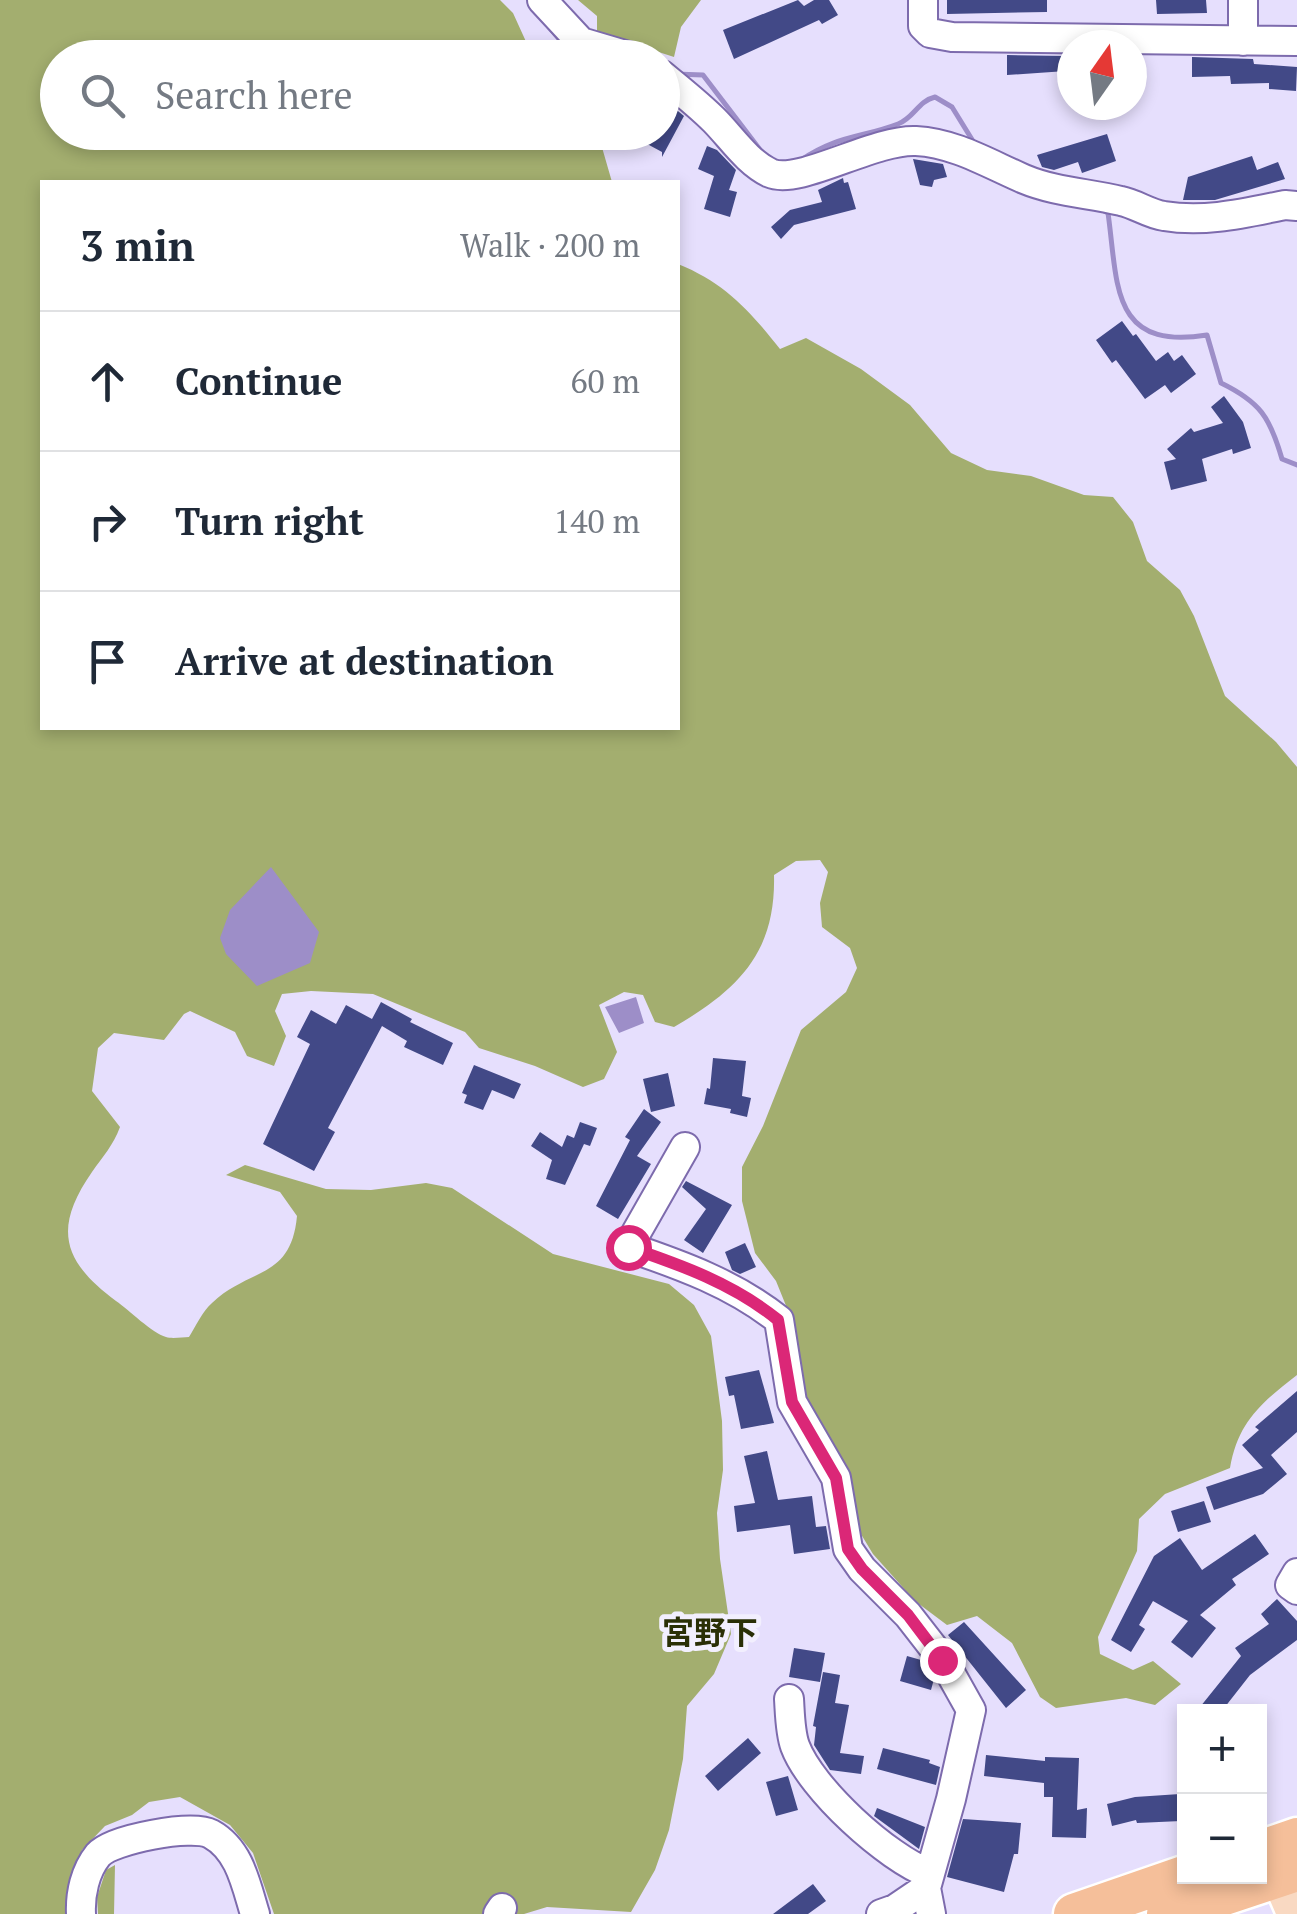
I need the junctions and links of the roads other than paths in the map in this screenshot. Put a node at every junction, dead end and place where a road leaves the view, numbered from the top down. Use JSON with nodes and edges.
{"nodes":[{"id":1,"x":542,"y":0,"type":"edge"},
{"id":2,"x":923,"y":0,"type":"edge"},
{"id":3,"x":1243,"y":0,"type":"edge"},
{"id":4,"x":579,"y":40,"type":"edge"},
{"id":5,"x":1243,"y":41,"type":"junction"},
{"id":6,"x":1297,"y":41,"type":"edge"},
{"id":7,"x":680,"y":90,"type":"edge"},
{"id":8,"x":1297,"y":206,"type":"edge"},
{"id":9,"x":685,"y":1147,"type":"dead end"},
{"id":10,"x":1297,"y":1573,"type":"edge"},
{"id":11,"x":1297,"y":1590,"type":"edge"},
{"id":12,"x":788,"y":1700,"type":"dead end"},
{"id":13,"x":1280,"y":1857,"type":"edge"},
{"id":14,"x":1177,"y":1878,"type":"edge"},
{"id":15,"x":929,"y":1892,"type":"edge"},
{"id":16,"x":81,"y":1914,"type":"edge"},
{"id":17,"x":255,"y":1914,"type":"edge"},
{"id":18,"x":881,"y":1914,"type":"edge"},
{"id":19,"x":1074,"y":1914,"type":"edge"},
{"id":20,"x":1167,"y":1914,"type":"edge"},
{"id":21,"x":1294,"y":1914,"type":"edge"}],
"edges":[{"from":1,"to":4,"type":"street"},
{"from":2,"to":5,"type":"street"},
{"from":3,"to":5,"type":"street"},
{"from":5,"to":6,"type":"street"},
{"from":7,"to":8,"type":"street"},
{"from":9,"to":15,"type":"street"},
{"from":10,"to":11,"type":"street"},
{"from":12,"to":15,"type":"street"},
{"from":13,"to":20,"type":"highway"},
{"from":13,"to":21,"type":"main road"},
{"from":14,"to":19,"type":"highway"},
{"from":15,"to":18,"type":"street"},
{"from":16,"to":17,"type":"street"}]}
